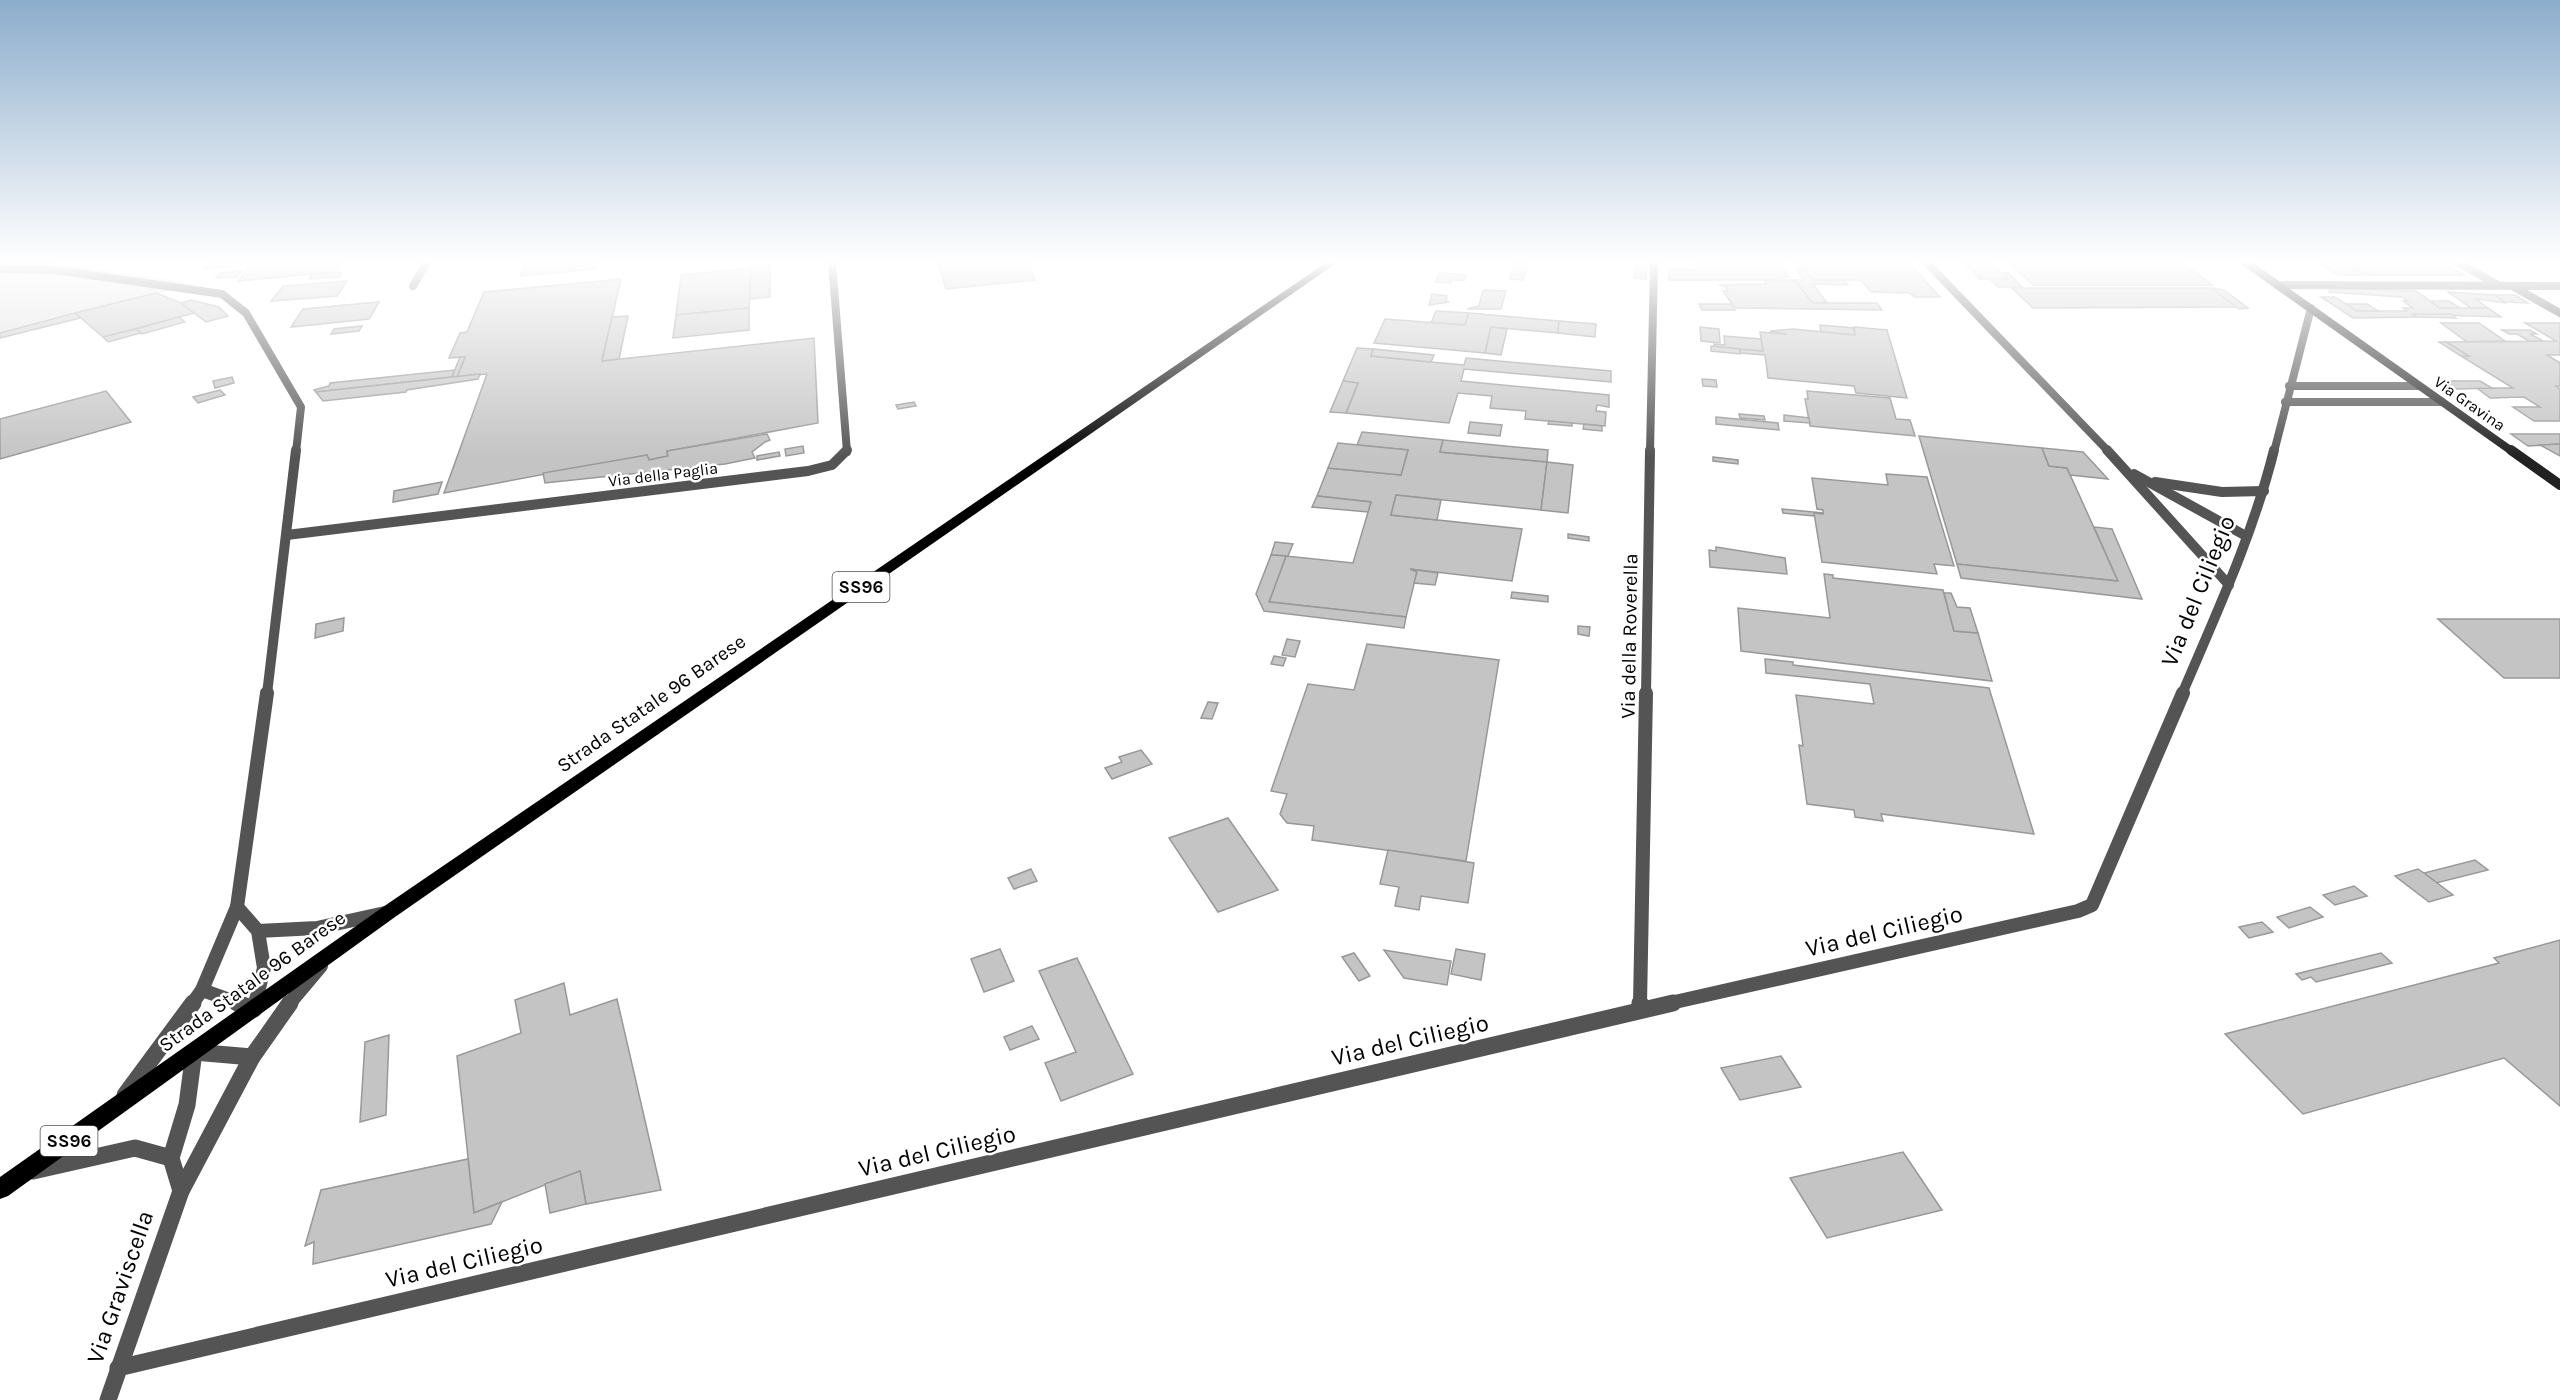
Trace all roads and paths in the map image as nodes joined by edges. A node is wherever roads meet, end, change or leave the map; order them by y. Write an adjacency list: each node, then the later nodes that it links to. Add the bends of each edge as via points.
1 (254, 327): 15 (street, via 301,407)
2 (837, 327): 15 (street, Via della Paglia, via 847,452 832,465)
3 (1238, 327): 19 (main road, Strada Statale 96 Barese / SS96)
4 (1653, 327): 24 (street, Via della Roverella)
5 (1989, 327): 11 (street)
6 (2306, 327): 9 (street, Via del Ciliegio)
7 (2338, 327): 8 (main road, Via Gravina)
8 (2419, 386): 9 (street); 10 (main road, Via Gravina)
9 (2287, 394): 10 (street); 14 (street, Via del Ciliegio)
10 (2442, 402): 13 (main road, Via Gravina)
11 (2125, 469): 12 (street); 17 (street)
12 (2145, 480): 14 (street, via 2222,492); 16 (street)
13 (2560, 485)
14 (2264, 491): 16 (street, Via del Ciliegio)
15 (287, 535): 18 (street)
16 (2246, 536): 17 (street, Via del Ciliegio)
17 (2229, 585): 24 (street, Via del Ciliegio, via 2092,905 2067,914)
18 (237, 907): 20 (street); 22 (street)
19 (389, 912): 20 (street, via 317,928); 21 (main road, Strada Statale 96 Barese / SS96)
20 (258, 931): 23 (street, via 264,968)
21 (333, 952): 23 (main road, Strada Statale 96 Barese / SS96); 26 (street, Via Graviscella)
22 (202, 990): 23 (street); 27 (street)
23 (254, 1009): 25 (main road, Strada Statale 96 Barese / SS96)
24 (1640, 1010): 32 (street, Via del Ciliegio)
25 (194, 1052): 26 (street); 27 (main road, Strada Statale 96 Barese / SS96); 28 (street, via 187,1106)
26 (252, 1057): 31 (street, Via Graviscella)
27 (115, 1109): 29 (main road, Strada Statale 96 Barese / SS96)
28 (171, 1158): 29 (street, via 135,1148); 31 (street)
29 (23, 1173): 30 (main road, Strada Statale 96 Barese / SS96)
30 (0, 1189)
31 (180, 1191): 32 (street, Via Graviscella)
32 (118, 1368): 33 (street, Via Graviscella)
33 (108, 1400)

